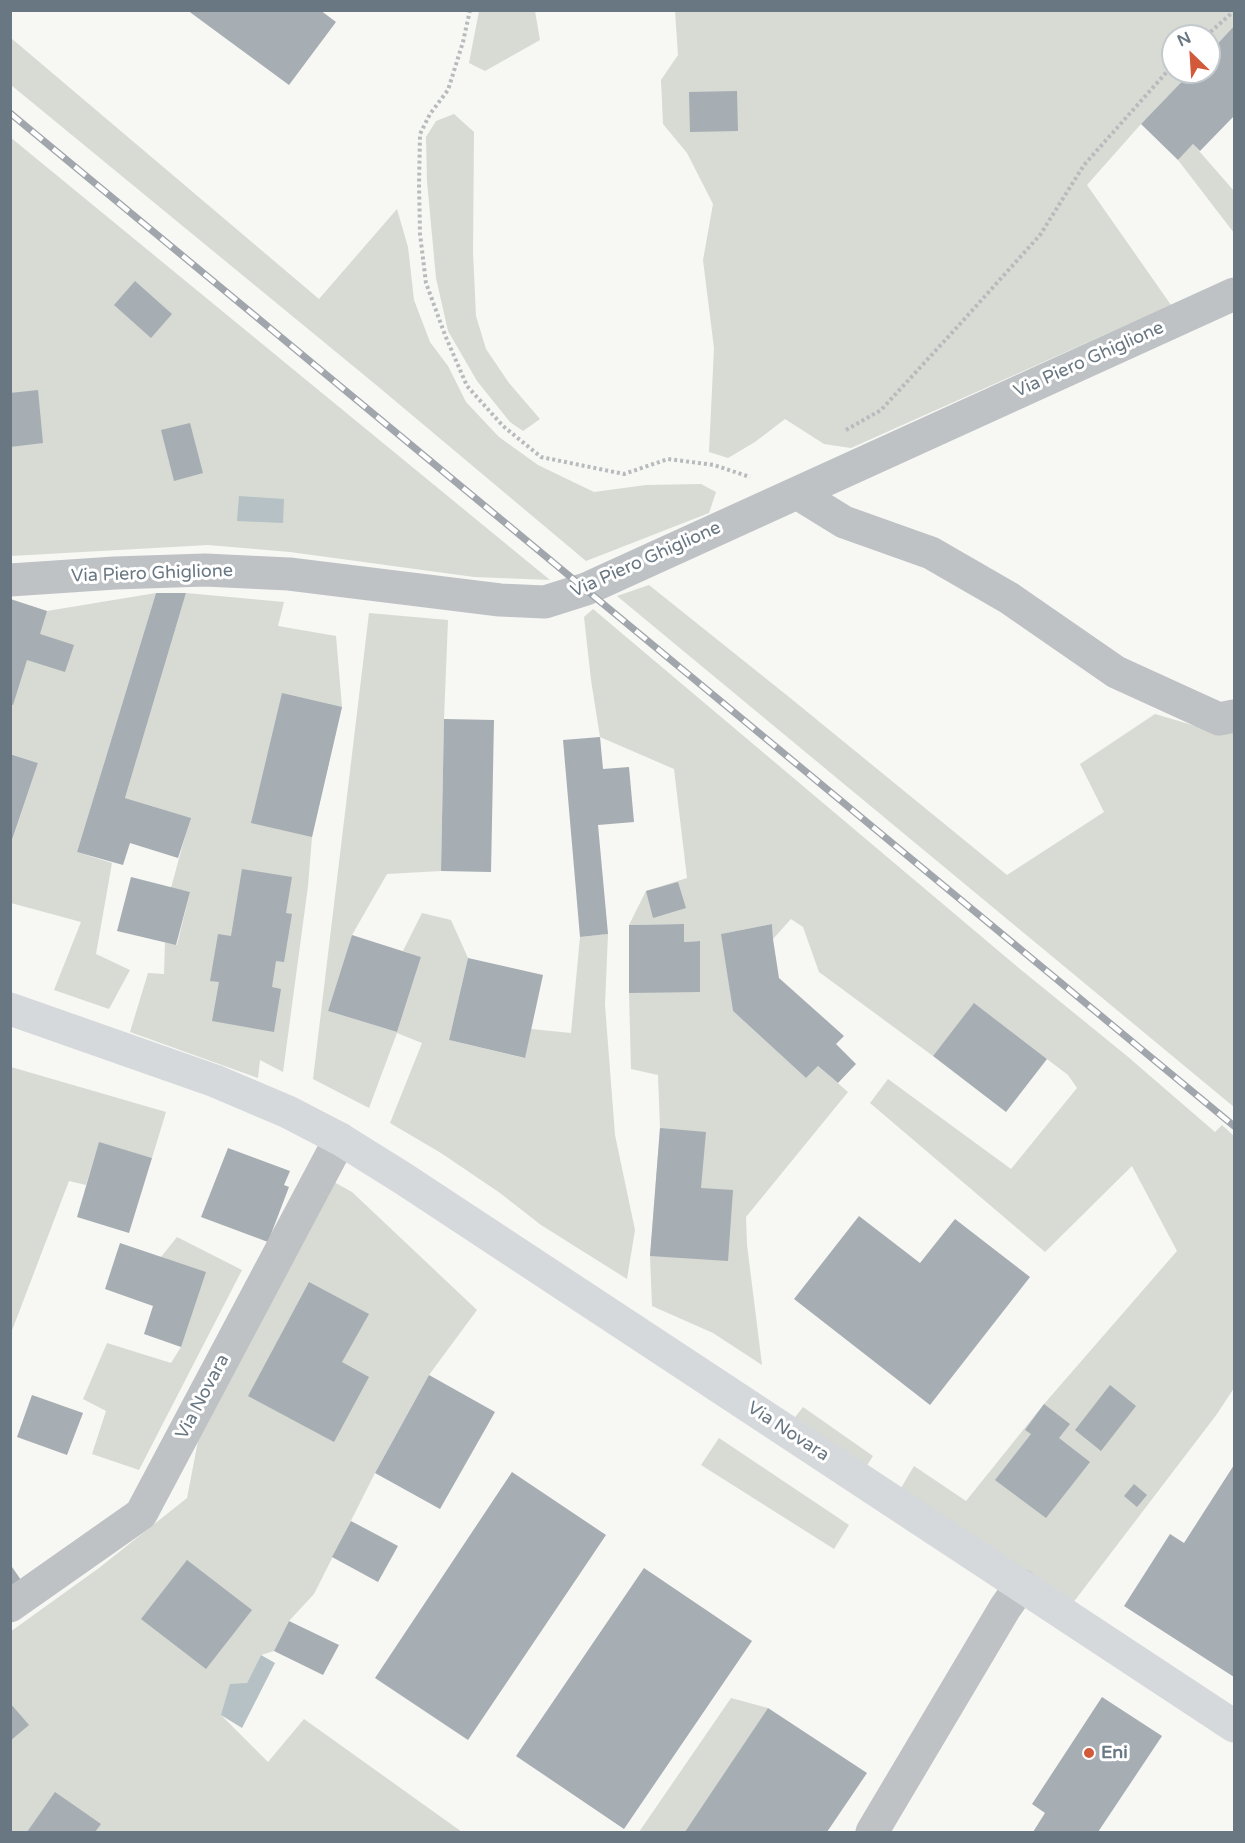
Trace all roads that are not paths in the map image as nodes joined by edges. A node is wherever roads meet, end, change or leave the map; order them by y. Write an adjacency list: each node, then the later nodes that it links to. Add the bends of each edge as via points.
1 (1234, 294): 2 (street, Via Piero Ghiglione)
2 (797, 493): 3 (street, Via Piero Ghiglione, via 585,589 545,602 289,574 205,570); 4 (street, via 844,522 931,554 960,570 1009,598 1116,672 1219,720)
3 (10, 580)
4 (1234, 716)
5 (10, 1009): 6 (main road, Via Novara, via 215,1081)
6 (340, 1139): 7 (main road, Via Novara); 8 (street, Via Novara, via 141,1514)
7 (1021, 1585): 9 (main road, Via Novara); 10 (street)
8 (10, 1606)
9 (1234, 1726)
10 (872, 1833)

